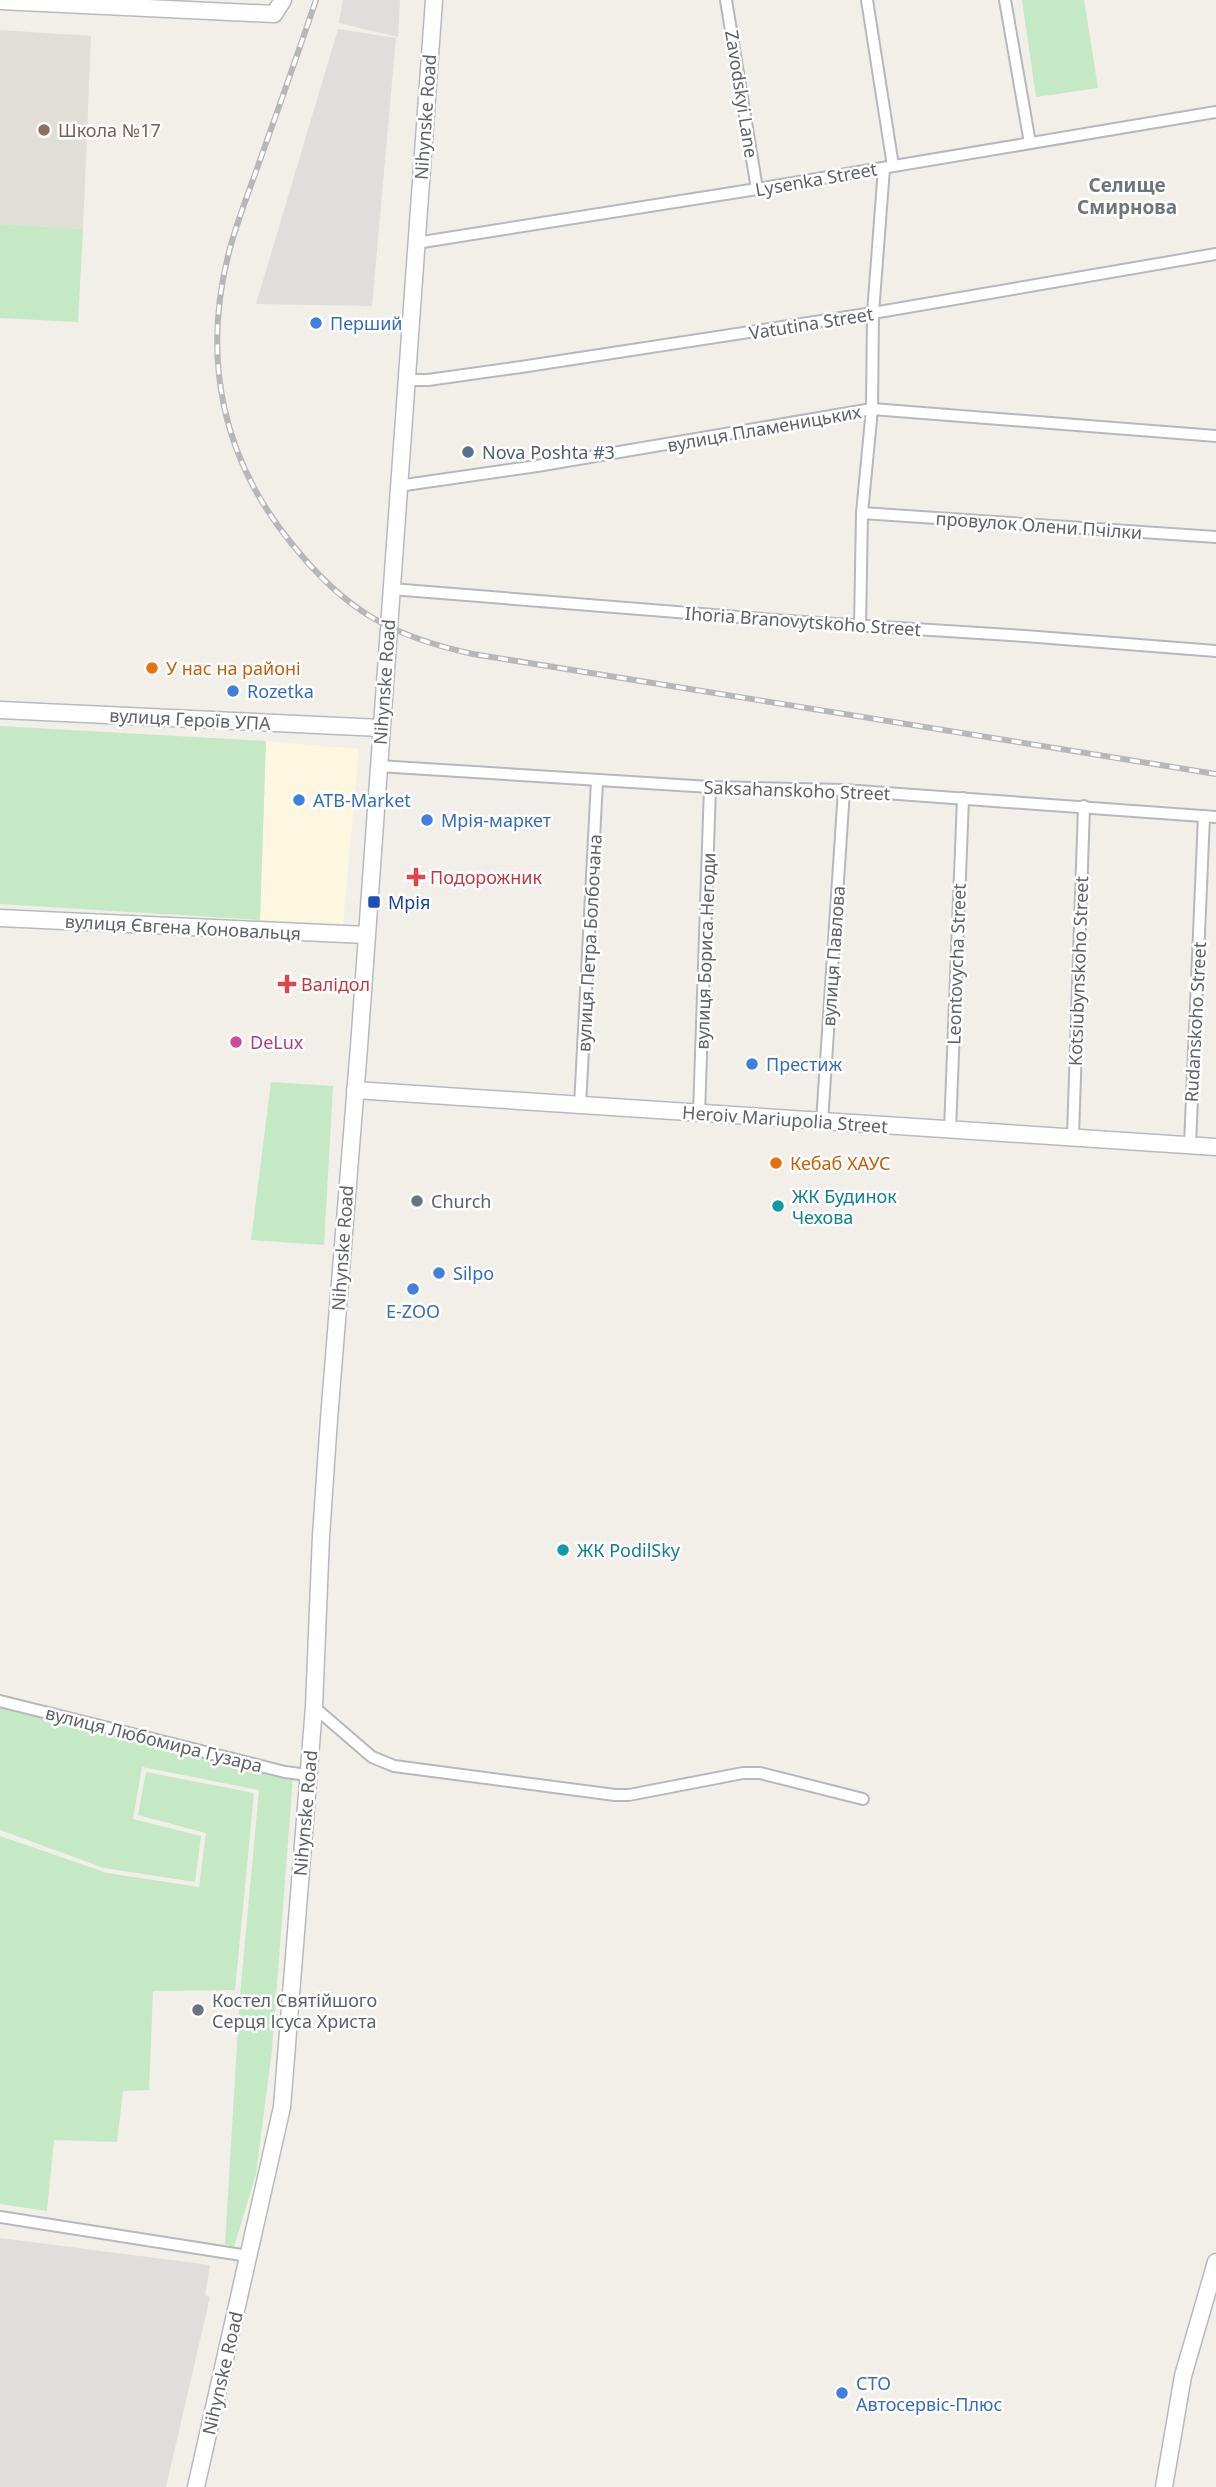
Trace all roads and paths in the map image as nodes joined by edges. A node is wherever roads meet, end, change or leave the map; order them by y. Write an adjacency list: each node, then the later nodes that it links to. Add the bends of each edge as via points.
1 (283, 0): 6 (main road, via 274,14)
2 (434, 0): 11 (main road, Nihynske Road)
3 (726, 0): 10 (street, Zavodskyi Lane)
4 (867, 0): 9 (street)
5 (1005, 0): 8 (street)
6 (0, 1)
7 (1216, 112): 8 (street, Lysenka Street)
8 (1030, 144): 9 (street, Lysenka Street)
9 (888, 167): 10 (street, Lysenka Street); 13 (street)
10 (757, 189): 11 (street, Lysenka Street)
11 (416, 243): 14 (main road, Nihynske Road)
12 (1216, 254): 13 (street, Vatutina Street)
13 (873, 313): 14 (street, Vatutina Street, via 521,368); 15 (street)
14 (405, 380): 17 (main road, Nihynske Road)
15 (872, 410): 16 (street, вулиця Пламеницьких); 17 (street, вулиця Пламеницьких); 18 (street)
16 (1216, 436)
17 (398, 486): 20 (main road, Nihynske Road)
18 (862, 513): 19 (street, провулок Олени Пчілки); 21 (street)
19 (1216, 537)
20 (391, 589): 21 (street, Ihoria Branovytskoho Street); 24 (main road, Nihynske Road)
21 (860, 626): 22 (street, Ihoria Branovytskoho Street)
22 (1216, 651)
23 (0, 710): 24 (main road, вулиця Героїв УПА)
24 (381, 728): 25 (main road, Nihynske Road)
25 (378, 766): 26 (street, Saksahanskoho Street); 33 (main road, Nihynske Road)
26 (597, 781): 27 (street, Saksahanskoho Street); 35 (street, вулиця Петра Болбочана)
27 (710, 788): 28 (street, Saksahanskoho Street); 36 (street, вулиця Бориса Негоди)
28 (844, 790): 29 (street, Saksahanskoho Street); 37 (street, вулиця Павлова)
29 (963, 798): 30 (street, Saksahanskoho Street); 38 (street, Leontovycha Street)
30 (1084, 806): 31 (street, Saksahanskoho Street); 39 (street, Kotsiubynskoho Street)
31 (1210, 817): 40 (street, Rudanskoho Street)
32 (0, 918): 33 (main road, вулиця Євгена Коновальця)
33 (366, 935): 34 (main road, Nihynske Road)
34 (355, 1090): 35 (main road, Heroiv Mariupolia Street); 43 (main road, Nihynske Road, via 322,1524)
35 (580, 1106): 36 (main road, Heroiv Mariupolia Street)
36 (699, 1114): 37 (main road, Heroiv Mariupolia Street)
37 (822, 1122): 38 (main road, Heroiv Mariupolia Street)
38 (950, 1130): 39 (main road, Heroiv Mariupolia Street)
39 (1073, 1136): 40 (main road, Heroiv Mariupolia Street)
40 (1190, 1145): 41 (main road, Heroiv Mariupolia Street)
41 (1216, 1147)
42 (0, 1700): 44 (street, вулиця Любомира Гузара)
43 (314, 1707): 44 (main road, Nihynske Road); 45 (street, via 372,1757 394,1766 615,1795 760,1773)
44 (308, 1775): 47 (main road, Nihynske Road, via 282,2107)
45 (863, 1799)
46 (0, 2217): 47 (street)
47 (248, 2256): 49 (main road, Nihynske Road)
48 (1216, 2262): 50 (main road, via 1183,2376)
49 (196, 2487)
50 (1164, 2487)

